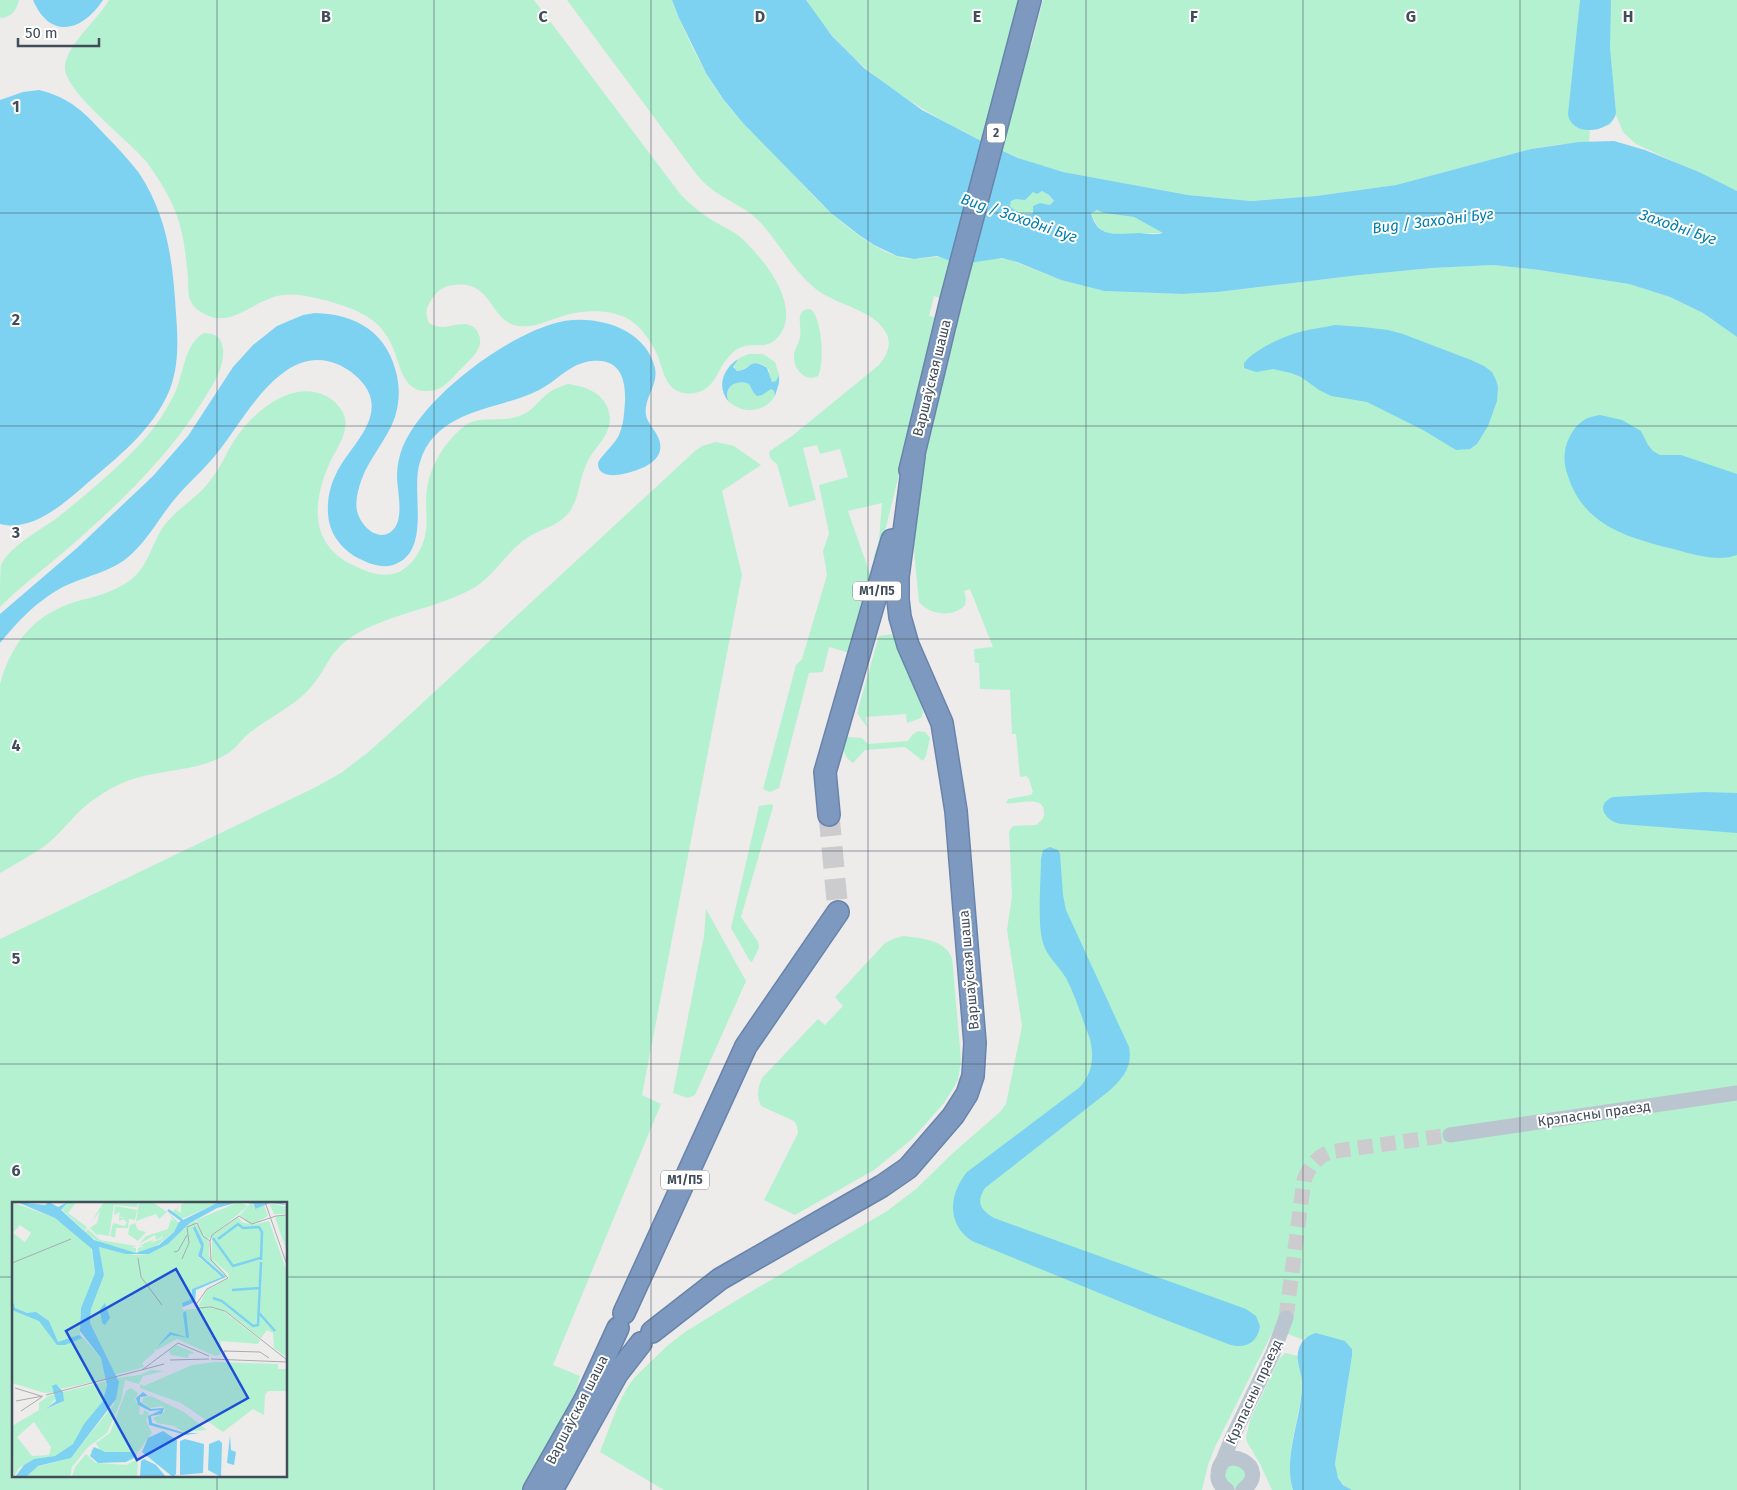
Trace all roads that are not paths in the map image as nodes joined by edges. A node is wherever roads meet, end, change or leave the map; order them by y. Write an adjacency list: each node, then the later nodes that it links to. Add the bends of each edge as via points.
1 (1030, 0): 2 (highway, 2)
2 (976, 205): 3 (highway, Варшаўская шаша / М1/П5)
3 (914, 456): 4 (highway, Варшаўская шаша / М1/П5, via 825,772); 13 (highway, Варшаўская шаша / М1/П5, via 898,576 898,600 908,646 942,723 956,807 975,1043 970,1086 953,1116 908,1168 720,1279 647,1337 617,1374)
4 (829, 816)
5 (838, 912): 12 (highway, Варшаўская шаша / М1/П5, via 746,1046 585,1400)
6 (1737, 1093): 7 (street, Крэпасны праезд)
7 (1450, 1135)
8 (1286, 1318): 9 (street, Крэпасны праезд, via 1273,1353)
9 (1232, 1438): 10 (street); 11 (street, Крэпасны праезд)
10 (1249, 1467): 11 (street, via 1244,1461 1229,1459); 15 (street, via 1250,1482); 16 (street)
11 (1217, 1477): 14 (street)
12 (534, 1490)
13 (552, 1490)
14 (1227, 1490)
15 (1243, 1490)
16 (1260, 1490)

